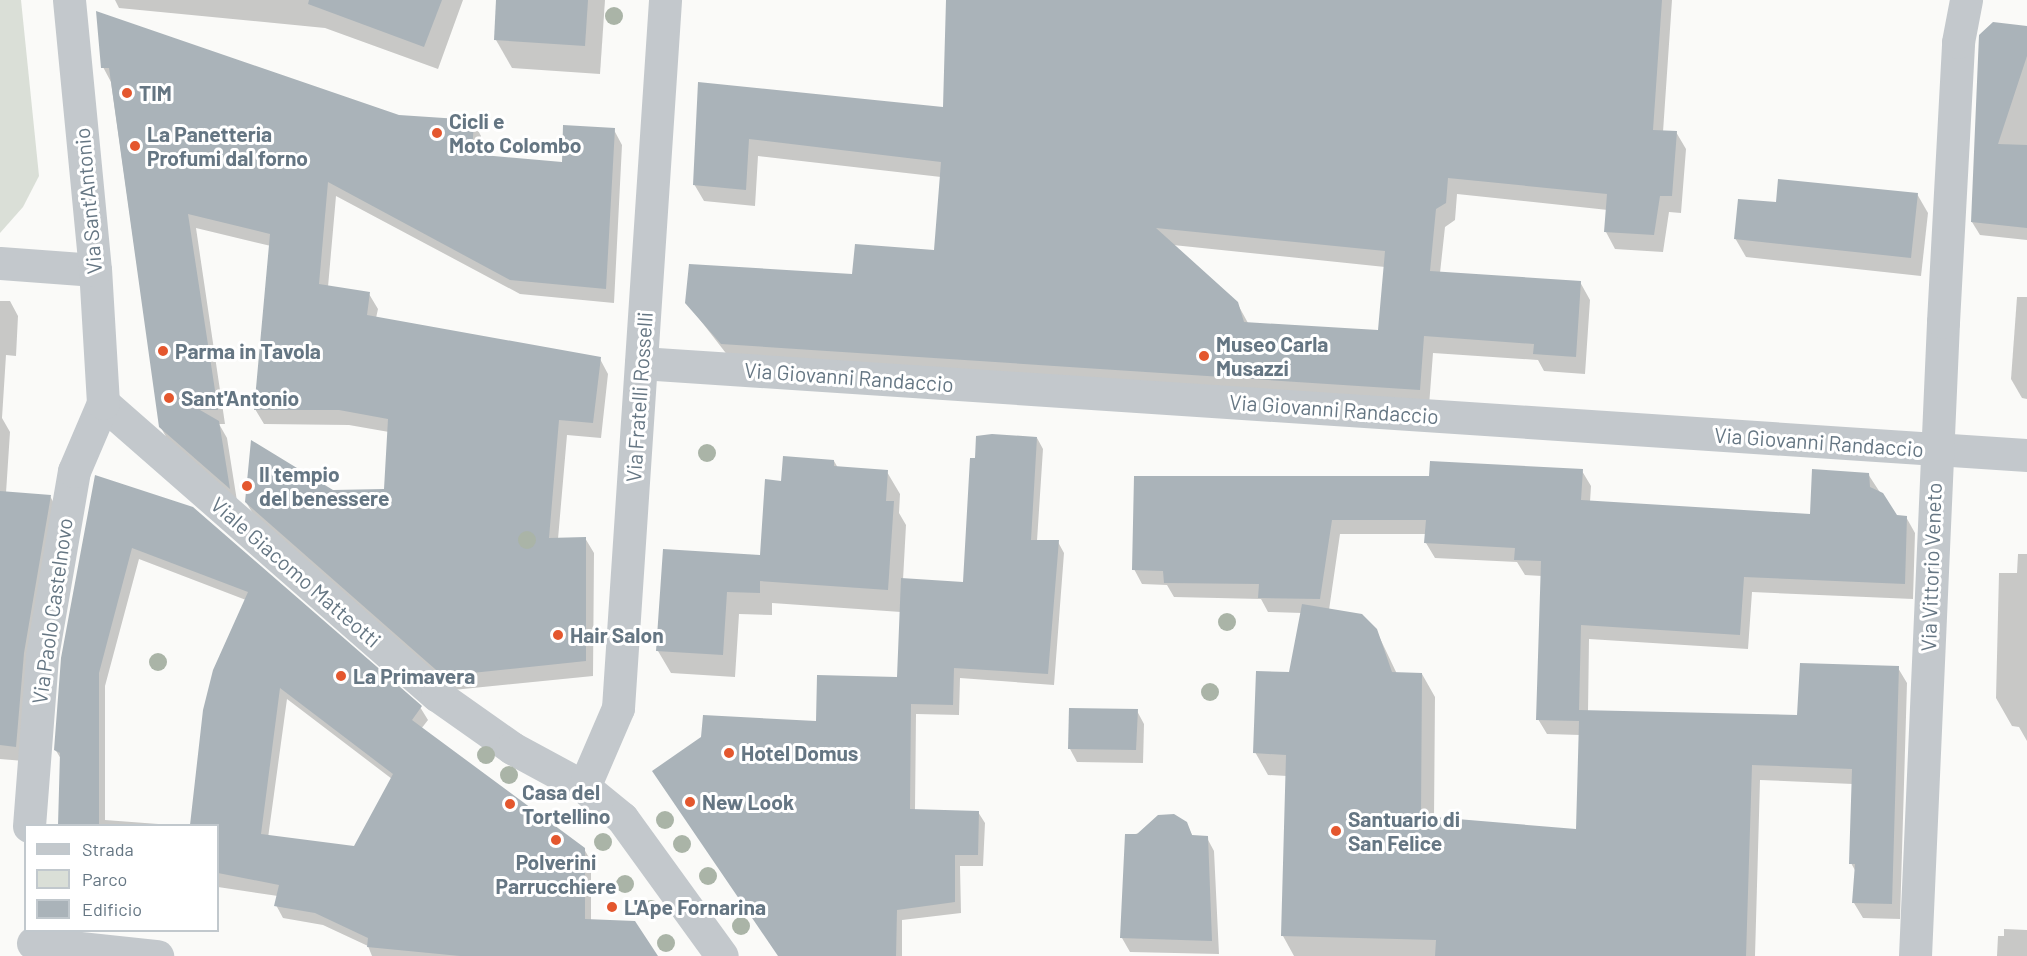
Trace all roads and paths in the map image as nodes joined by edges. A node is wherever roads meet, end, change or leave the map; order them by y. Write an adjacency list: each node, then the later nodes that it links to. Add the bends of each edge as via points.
1 (69, 0): 5 (street, Via Sant'Antonio)
2 (665, 0): 6 (street, Via Fratelli Rosselli)
3 (1966, 0): 8 (street, Via Vittorio Veneto, via 1958,42)
4 (0, 263): 5 (street)
5 (95, 270): 7 (street, Via Sant'Antonio)
6 (641, 363): 8 (street, Via Giovanni Randaccio); 10 (street, Via Fratelli Rosselli, via 618,708)
7 (103, 403): 10 (street, Viale Giacomo Matteotti, via 437,695 513,748); 11 (street, Via Paolo Castelnovo, via 74,471 42,656)
8 (1936, 450): 9 (street, Via Giovanni Randaccio); 15 (street, Via Vittorio Veneto)
9 (2027, 455)
10 (584, 787): 14 (street, Viale Giacomo Matteotti, via 622,818)
11 (29, 824)
12 (33, 943): 13 (street)
13 (157, 956)
14 (722, 956)
15 (1915, 956)

